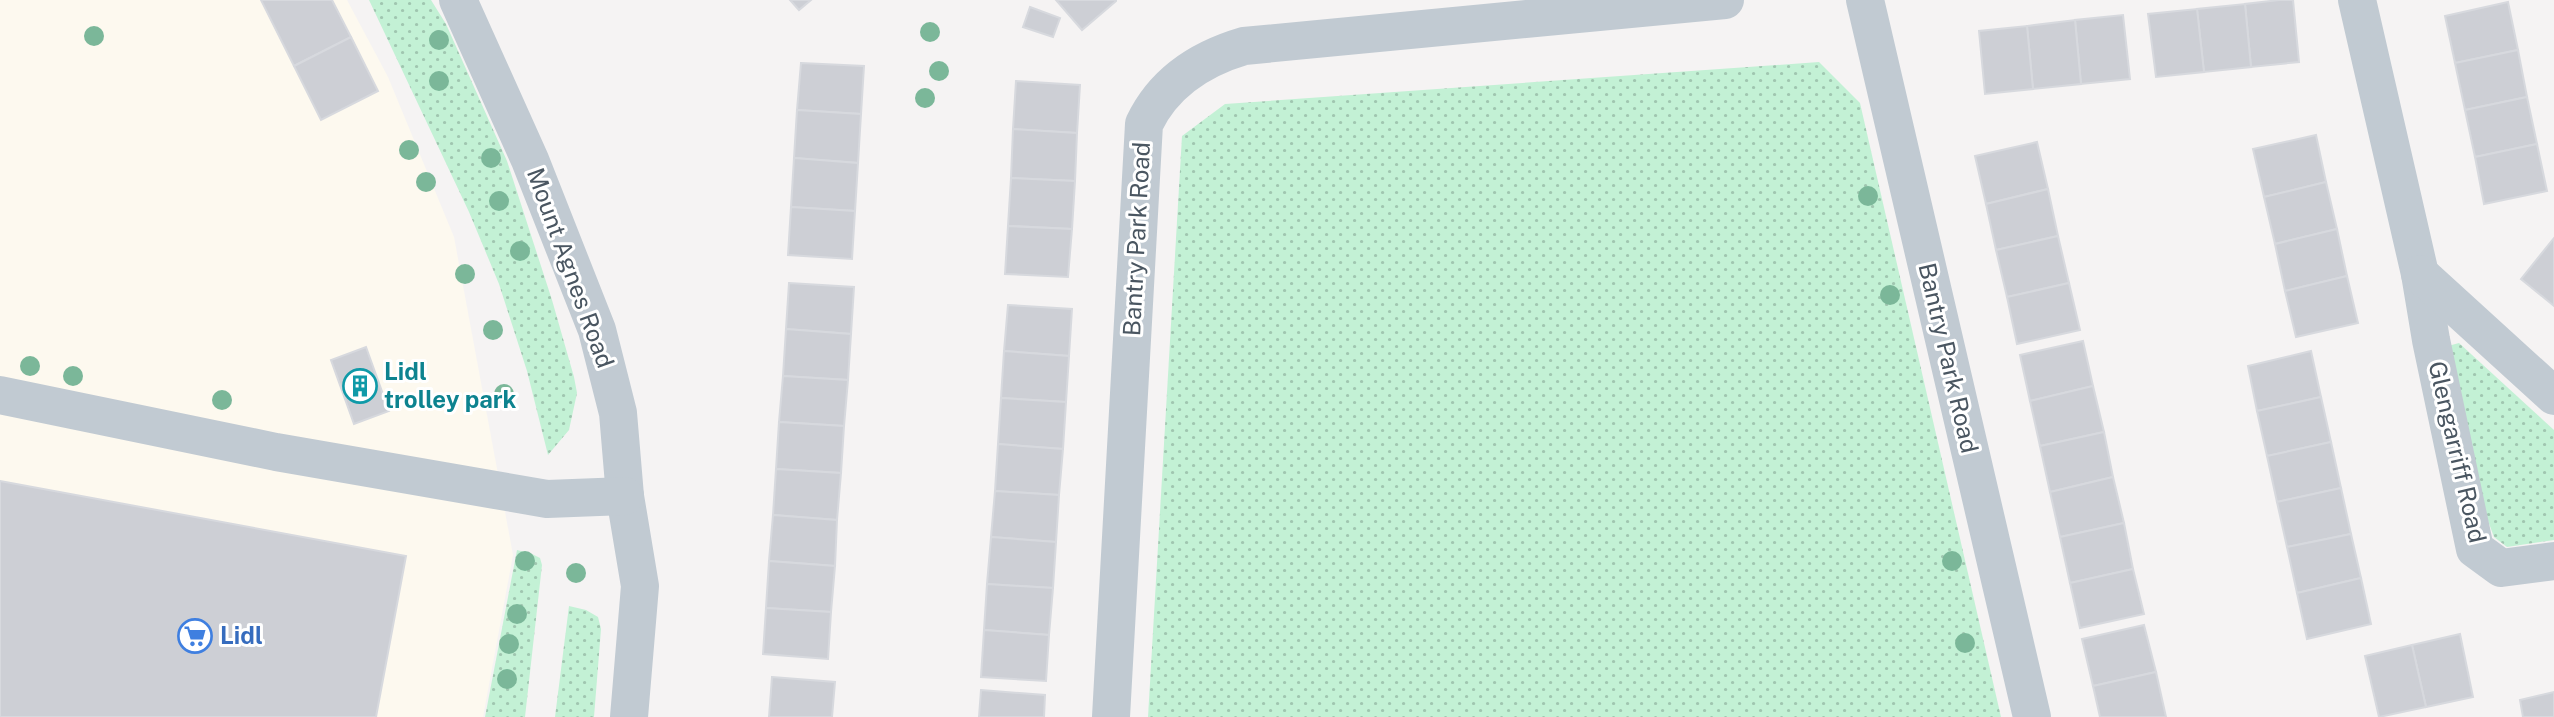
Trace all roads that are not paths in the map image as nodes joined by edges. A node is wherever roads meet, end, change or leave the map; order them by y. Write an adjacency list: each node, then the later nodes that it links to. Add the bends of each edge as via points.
1 (458, 0): 8 (street, Mount Agnes Road, via 530,160 597,330 618,413)
2 (1725, 0): 11 (street, Bantry Park Road, via 1244,46 1219,53 1167,88 1144,124)
3 (1865, 0): 12 (street, Bantry Park Road)
4 (2357, 0): 5 (street, Glengarriff Road)
5 (2420, 274): 7 (street); 9 (street, Glengarriff Road, via 2475,549 2501,568)
6 (0, 395): 8 (street, via 276,452 547,499)
7 (2554, 396)
8 (625, 496): 10 (street, Mount Agnes Road, via 640,586)
9 (2554, 561)
10 (629, 717)
11 (1111, 717)
12 (2032, 717)

